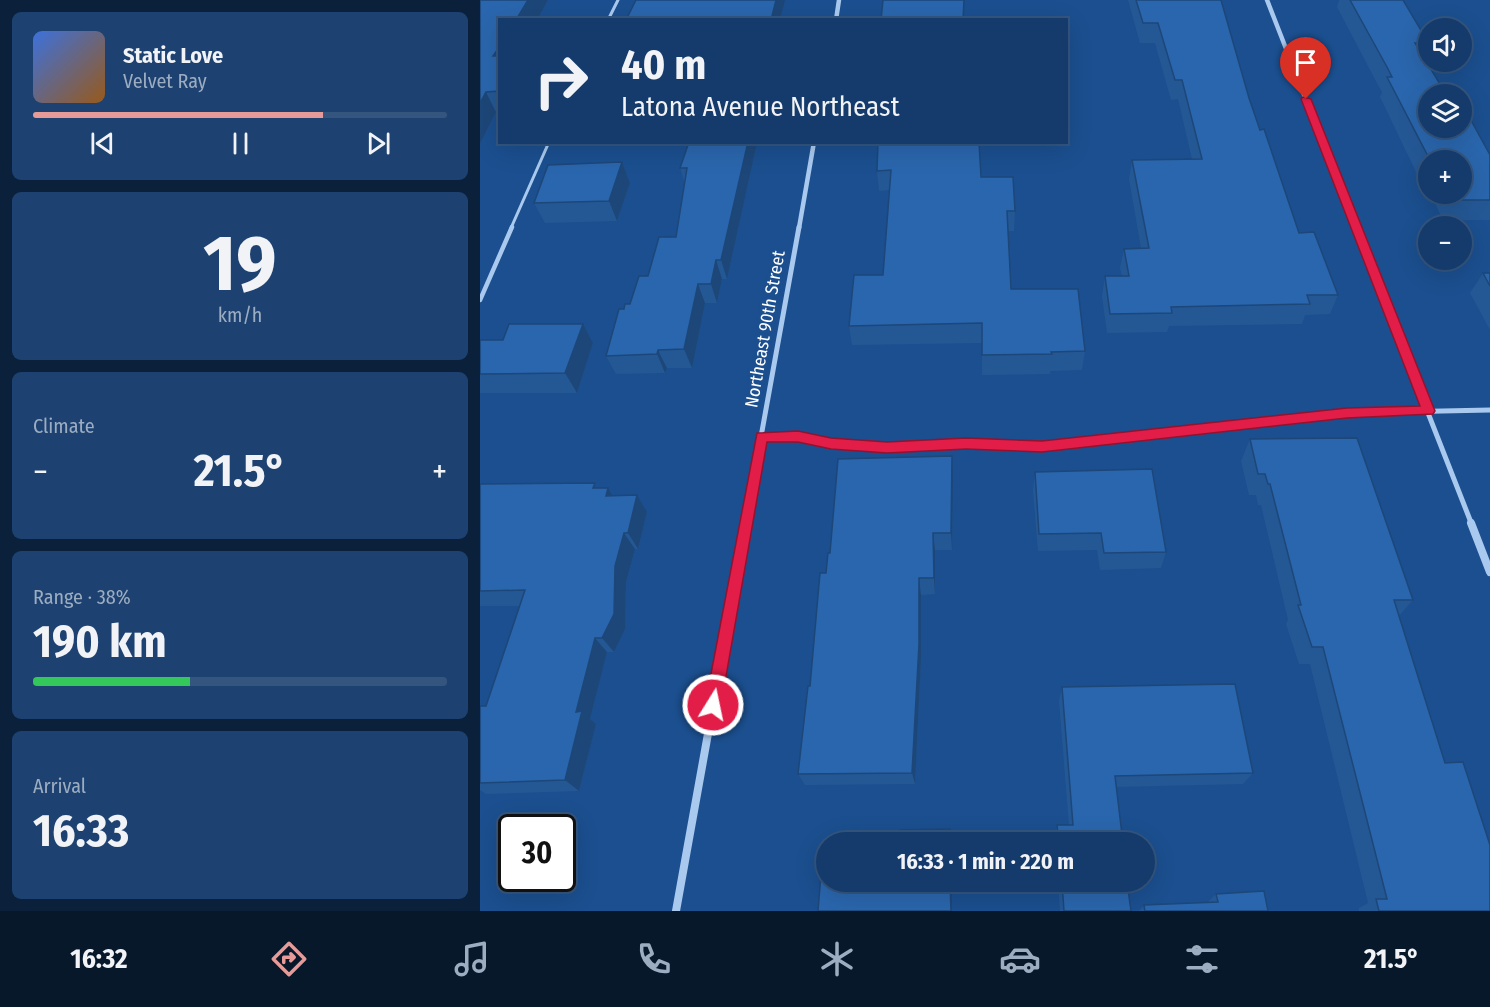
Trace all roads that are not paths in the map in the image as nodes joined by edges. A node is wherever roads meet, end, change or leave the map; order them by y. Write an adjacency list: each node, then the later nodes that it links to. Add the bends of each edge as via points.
1 (618, 0): 4 (lane)
2 (839, 0): 5 (street)
3 (1267, 0): 10 (street)
4 (609, 18)
5 (836, 18)
6 (548, 144): 8 (lane)
7 (814, 144): 11 (street, Northeast 90th Street)
8 (480, 300)
9 (1490, 410): 10 (street)
10 (1429, 411): 11 (street, via 1347,413 1042,446 887,448 798,436); 12 (street)
11 (761, 436): 13 (street, Northeast 90th Street)
12 (1490, 572)
13 (676, 911)

